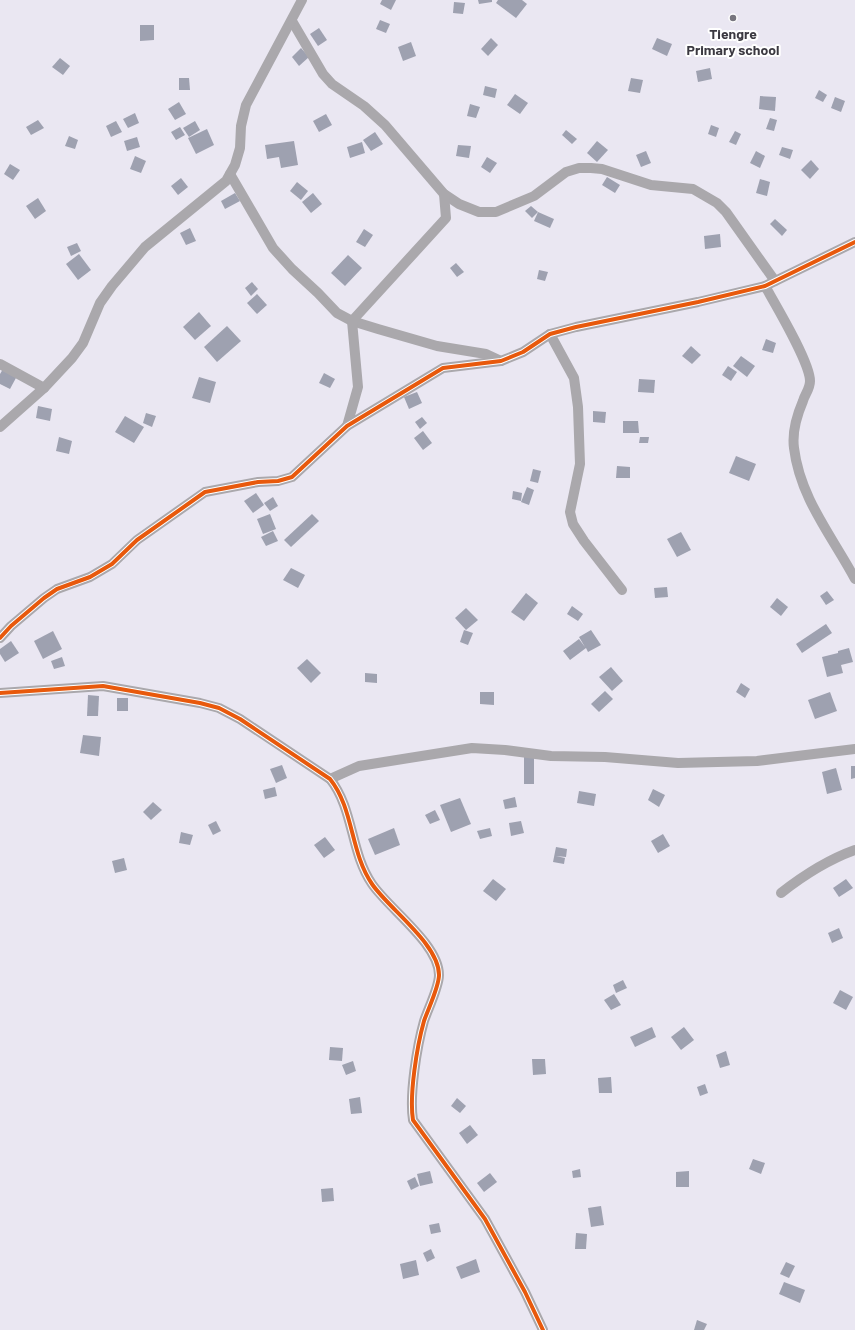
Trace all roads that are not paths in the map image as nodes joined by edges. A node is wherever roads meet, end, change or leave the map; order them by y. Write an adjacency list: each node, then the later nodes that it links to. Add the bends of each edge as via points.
1 (302, 0): 2 (street)
2 (292, 22): 3 (street, via 246,105 241,126 240,148); 4 (street, via 323,74 332,84 364,106 385,125)
3 (230, 174): 8 (street, via 273,248 337,313); 12 (street, via 207,198 145,247 100,303 83,343)
4 (444, 194): 6 (street, via 459,204 479,212 496,212 534,196 566,172 579,168 602,169 651,185 694,189 717,203 726,212); 8 (street, via 446,218)
5 (855, 242): 6 (street)
6 (775, 281): 7 (street)
7 (765, 286): 9 (street); 15 (street, via 784,318 810,381 795,430 794,447 800,474 813,509)
8 (352, 321): 10 (street, via 437,346 486,354); 13 (street, via 358,387)
9 (550, 334): 10 (street, via 523,352); 16 (street, via 574,378 578,407 580,464 570,512 573,524)
10 (501, 361): 13 (street, via 443,368)
11 (0, 364): 12 (street)
12 (44, 388): 14 (street)
13 (347, 426): 17 (street, via 292,477 213,489 201,494 137,540 112,564 90,577 57,589 44,598)
14 (0, 427)
15 (855, 579)
16 (622, 590)
17 (0, 638)
18 (0, 693): 20 (street, via 103,686 200,703 219,708 240,719)
19 (855, 749): 20 (street, via 757,761 678,763 551,756 472,748 359,766)
20 (330, 779): 23 (street, via 339,790 361,866 373,885 431,952 437,964 438,985 423,1026 412,1092 413,1120 485,1219)
21 (855, 850): 22 (street, via 834,857)
22 (781, 893)
23 (543, 1330)

